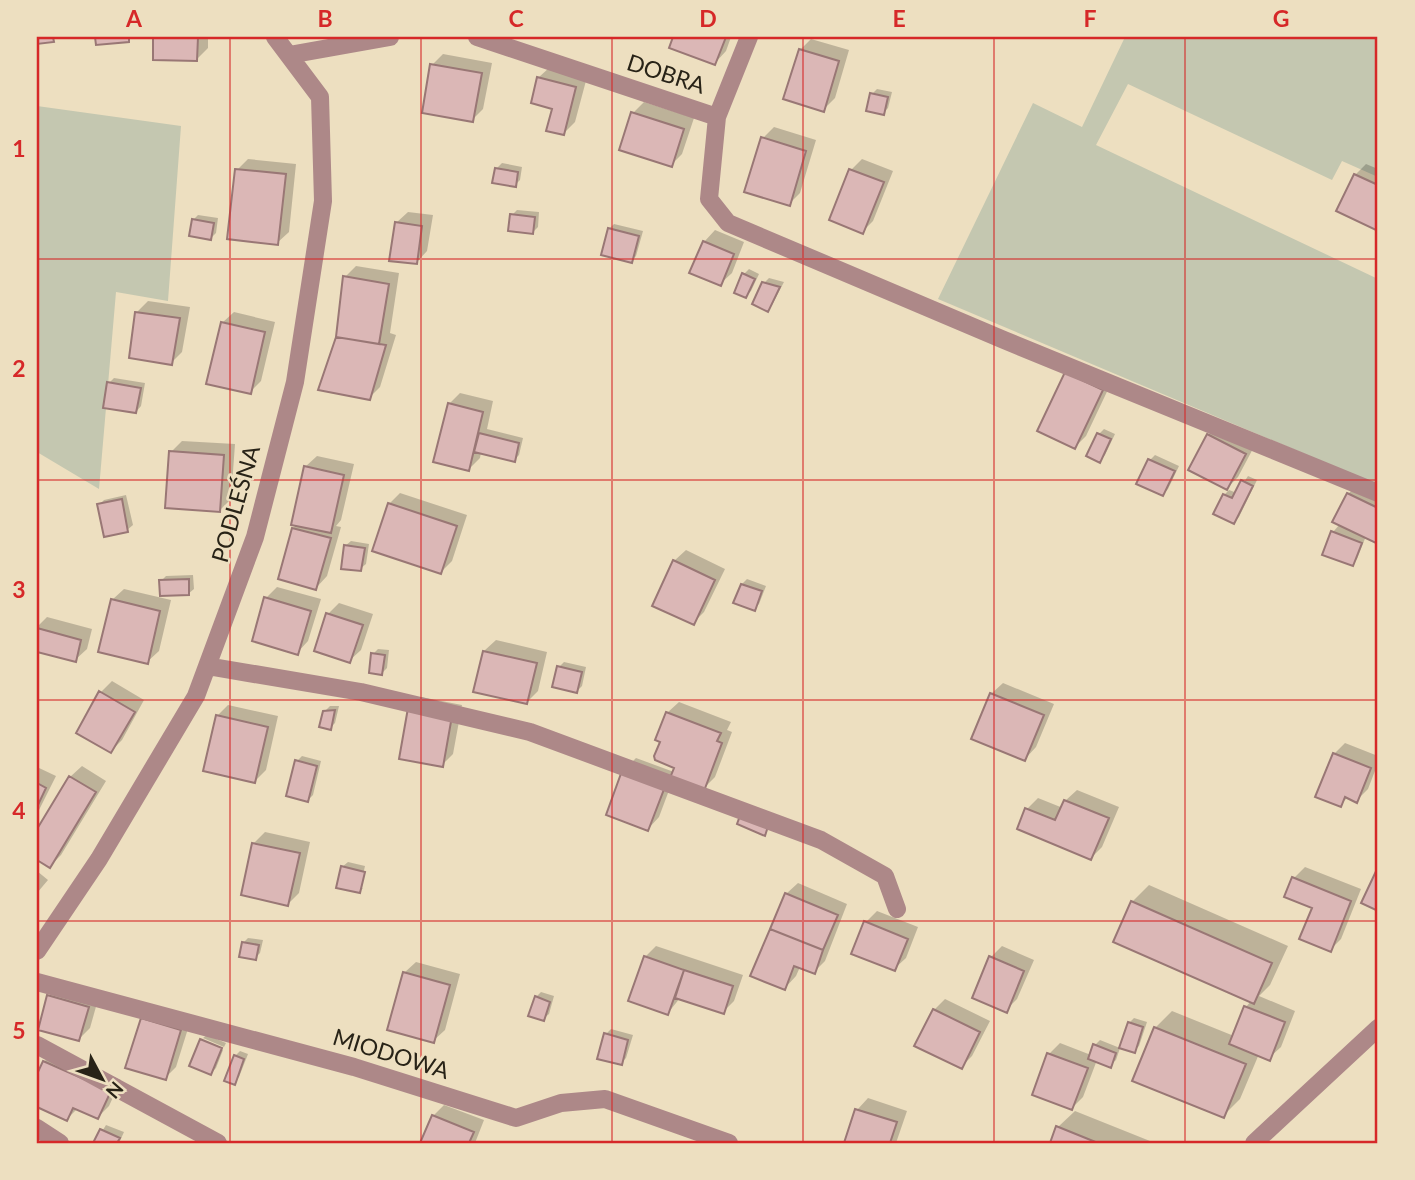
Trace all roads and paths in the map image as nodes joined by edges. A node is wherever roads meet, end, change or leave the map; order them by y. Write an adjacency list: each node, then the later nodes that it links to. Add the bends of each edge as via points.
1 (275, 37): 5 (street, PODLEŚNA)
2 (390, 37): 5 (street)
3 (477, 37): 6 (street, DOBRA)
4 (749, 37): 6 (street, DOBRA)
5 (289, 55): 8 (street, PODLEŚNA, via 320,97 323,201 295,382 255,537)
6 (717, 117): 7 (street, via 709,199 728,223)
7 (1378, 493)
8 (207, 666): 9 (street, via 361,692 530,732 821,840 886,876); 10 (street, PODLEŚNA, via 196,696 113,836)
9 (897, 909)
10 (37, 951)
11 (37, 982): 17 (street, MIODOWA, via 354,1067 516,1118 561,1102 605,1099)
12 (1378, 1027): 18 (street)
13 (37, 1045): 16 (street)
14 (37, 1128): 15 (street)
15 (60, 1143)
16 (218, 1143)
17 (729, 1143)
18 (1254, 1143)

